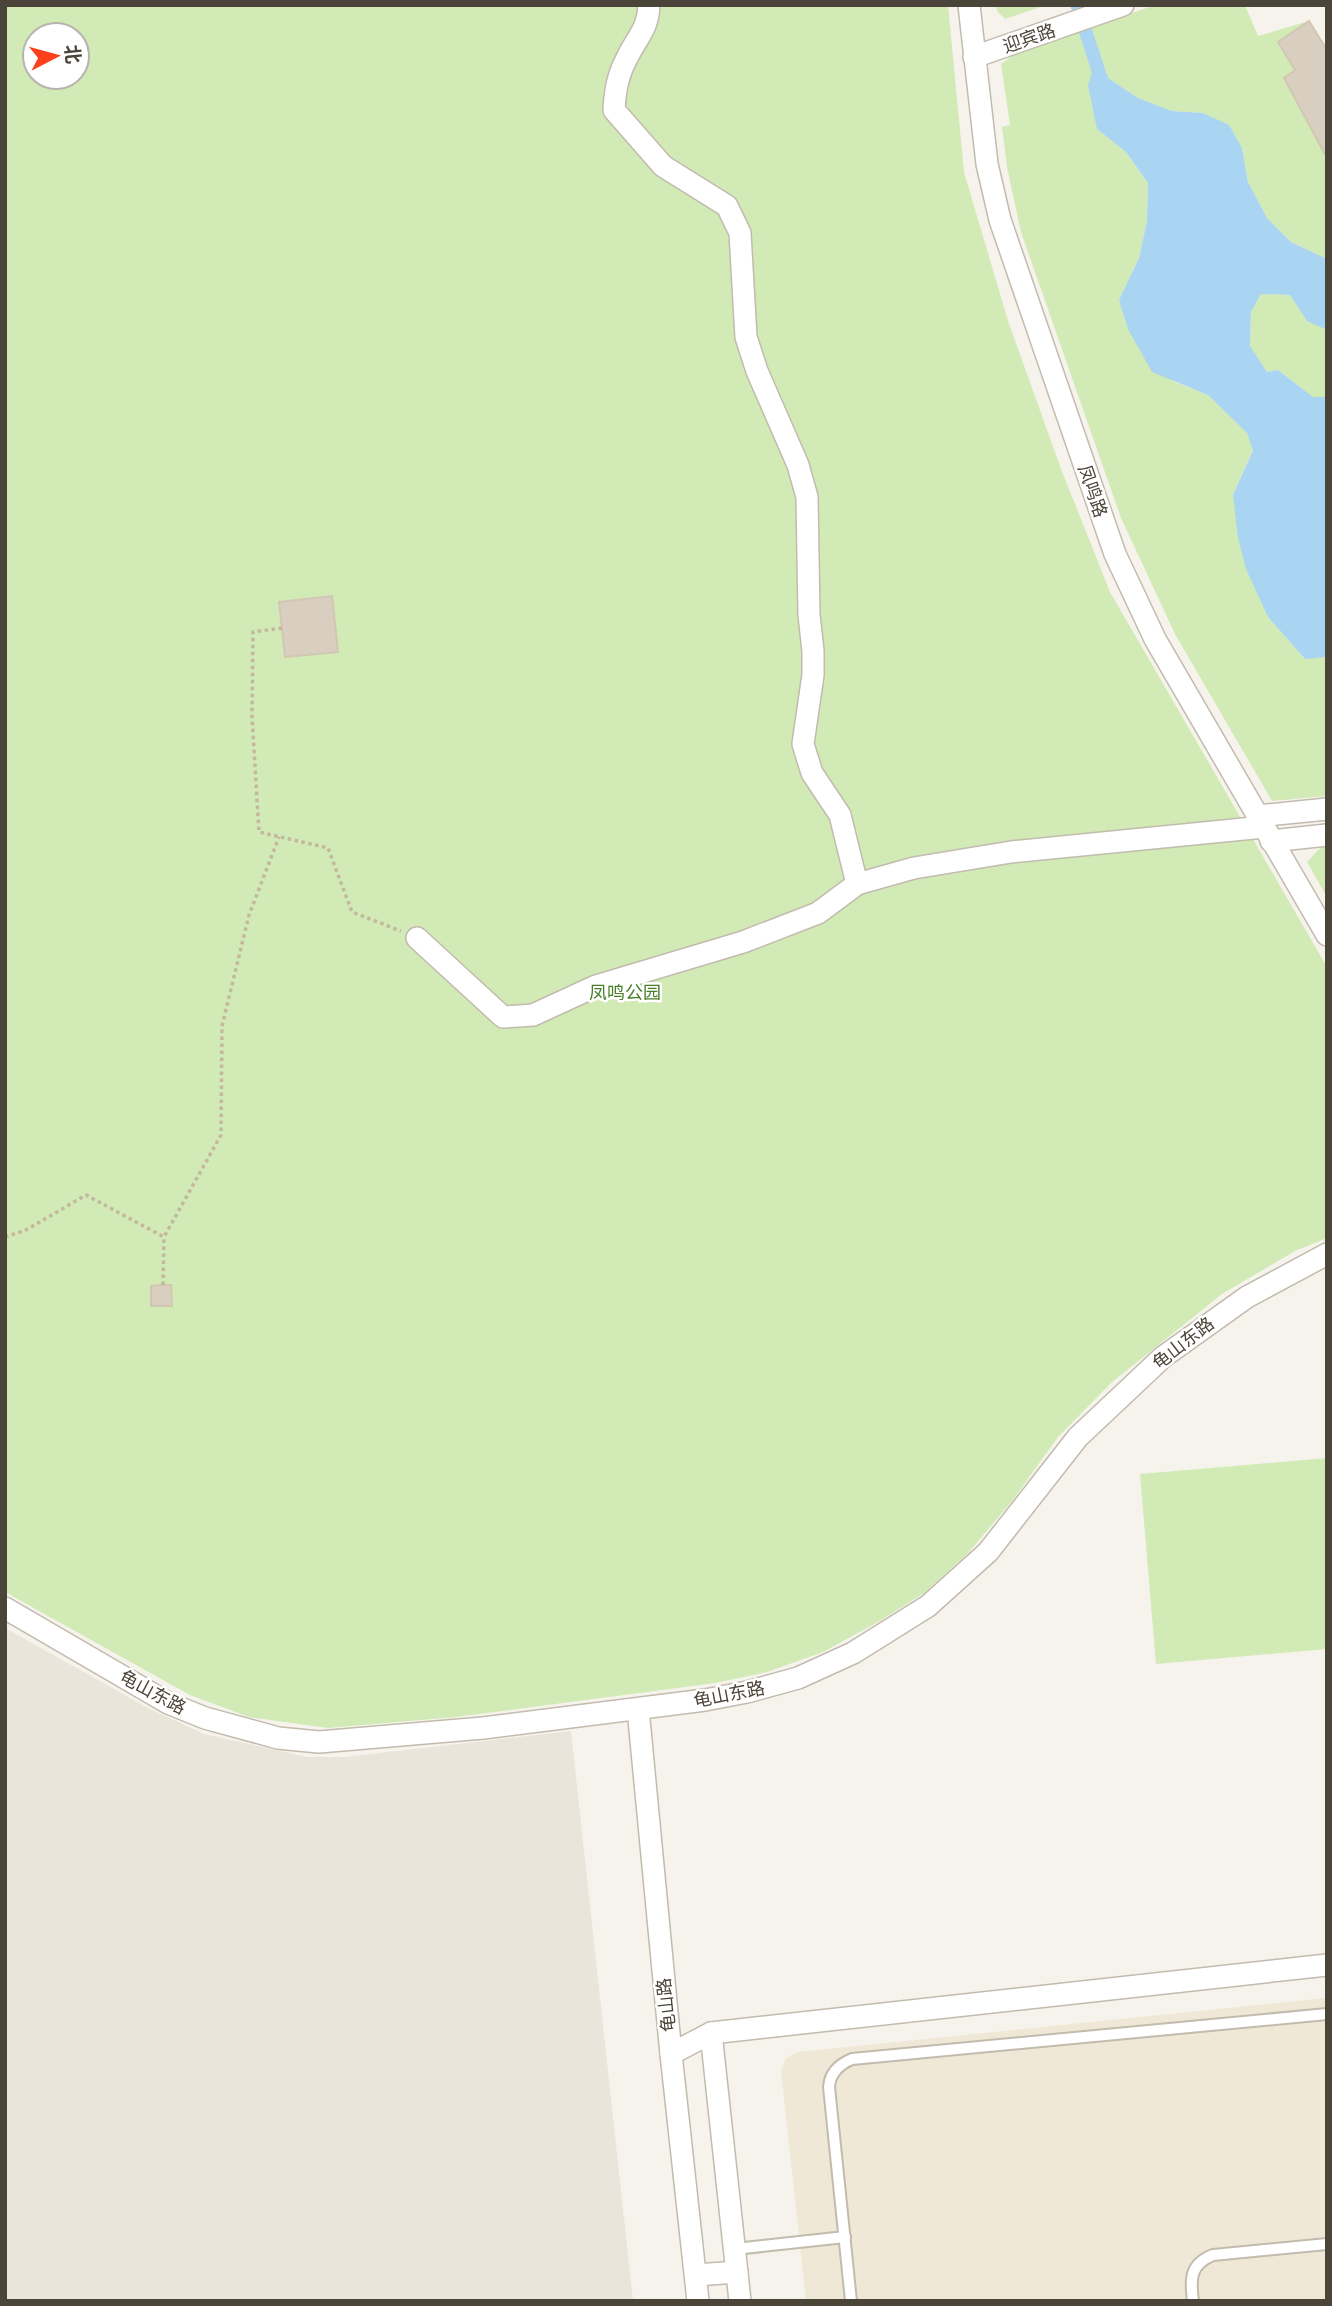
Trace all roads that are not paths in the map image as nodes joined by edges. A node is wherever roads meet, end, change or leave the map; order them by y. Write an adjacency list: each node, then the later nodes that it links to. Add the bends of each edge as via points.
1 (649, 5): 9 (street, via 648,22 615,86 614,110 663,166 727,206 740,233 746,337 807,497 813,675 803,744 812,773 840,815)
2 (969, 5): 5 (street, 凤鸣路)
3 (1083, 5): 5 (street, 迎宾路)
4 (1123, 5): 5 (street, 迎宾路)
5 (974, 50): 7 (street, 凤鸣路, via 987,164 1000,220 1115,554 1155,639)
6 (1327, 809): 7 (street)
7 (1264, 828): 8 (street); 9 (street, via 1011,852 914,867); 10 (street, 凤鸣路)
8 (1327, 835)
9 (857, 884): 11 (street, via 818,913 743,942 596,986 533,1015 503,1017)
10 (1327, 935)
11 (417, 937)
12 (1327, 1254): 14 (street, 龟山东路, via 1247,1297 1163,1357 1078,1437 988,1552 928,1606 853,1653 798,1678 747,1692)
13 (5, 1608): 14 (street, 龟山东路, via 168,1703 278,1738 319,1742)
14 (638, 1709): 18 (street, 龟山路)
15 (1327, 1965): 17 (street)
16 (1327, 2014): 19 (lane, via 846,2061 832,2075 829,2087)
17 (711, 2033): 18 (street); 21 (street)
18 (671, 2054): 23 (street, 龟山路)
19 (845, 2237): 21 (lane); 26 (lane)
20 (1327, 2244): 27 (lane, via 1213,2255 1191,2275)
21 (735, 2249): 22 (street)
22 (737, 2272): 23 (street); 25 (street)
23 (696, 2275): 24 (street, 龟山路)
24 (698, 2301)
25 (740, 2301)
26 (851, 2301)
27 (1193, 2301)

